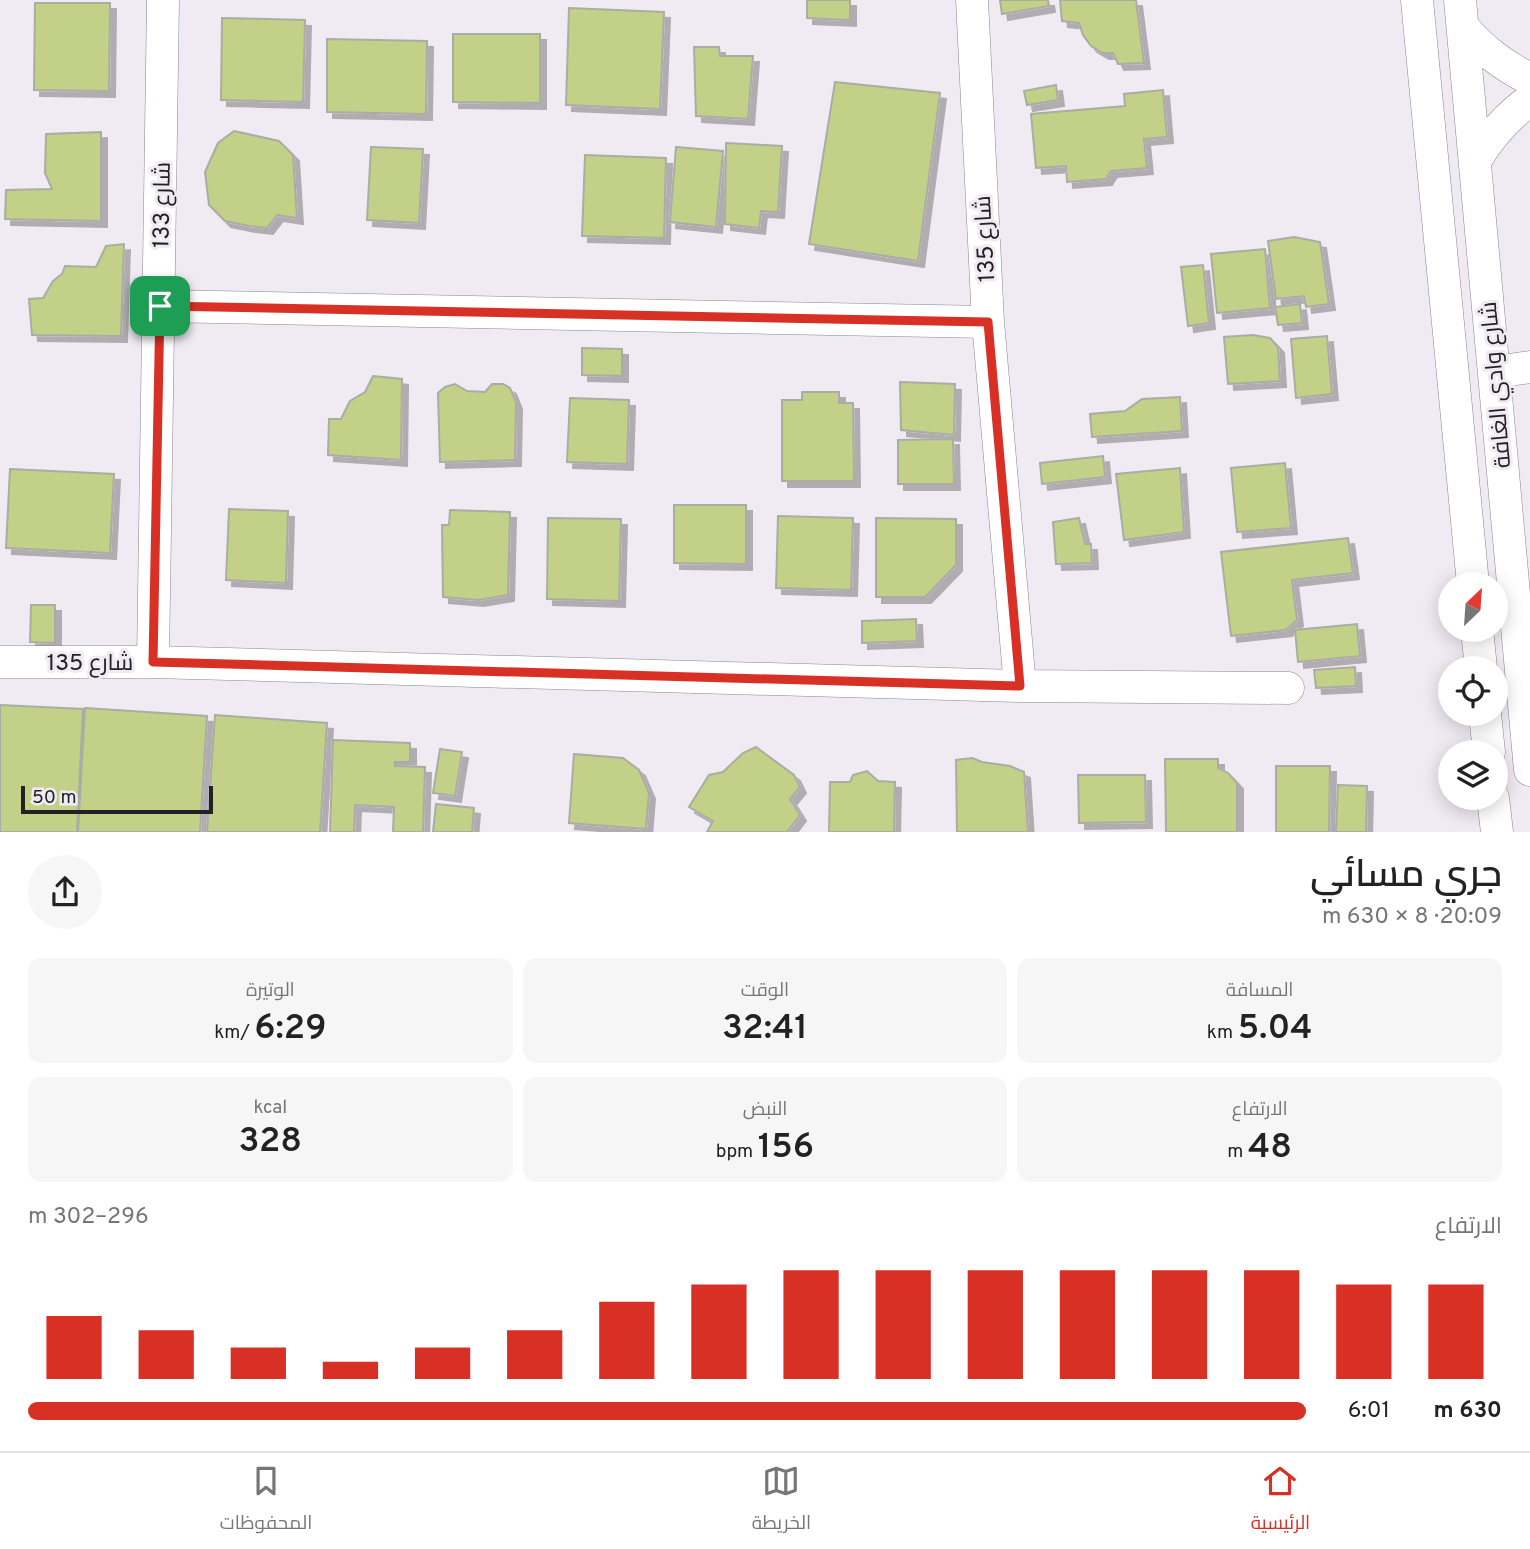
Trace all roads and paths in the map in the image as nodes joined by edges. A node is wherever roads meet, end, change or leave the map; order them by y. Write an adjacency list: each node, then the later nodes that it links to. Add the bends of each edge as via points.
1 (163, 0): 8 (street, شارع 133)
2 (972, 0): 9 (street, شارع 135)
3 (1417, 0): 12 (street, شارع وادي الغافة)
4 (1462, 13): 5 (street, via 1489,55); 7 (street, شارع وادي الغافة)
5 (1530, 79)
6 (1530, 100): 7 (street, via 1489,136)
7 (1475, 161): 11 (street, شارع وادي الغافة)
8 (160, 306): 9 (street); 14 (street, شارع 133)
9 (988, 322): 15 (street, شارع 135)
10 (1530, 366): 11 (street)
11 (1494, 372): 17 (street, شارع وادي الغافة)
12 (1472, 572)
13 (0, 662): 14 (street, شارع 135)
14 (153, 662): 15 (street, شارع 135)
15 (1020, 686): 16 (street, شارع 135)
16 (1288, 688)
17 (1530, 770)
18 (1494, 810): 19 (street)
19 (1497, 831)

